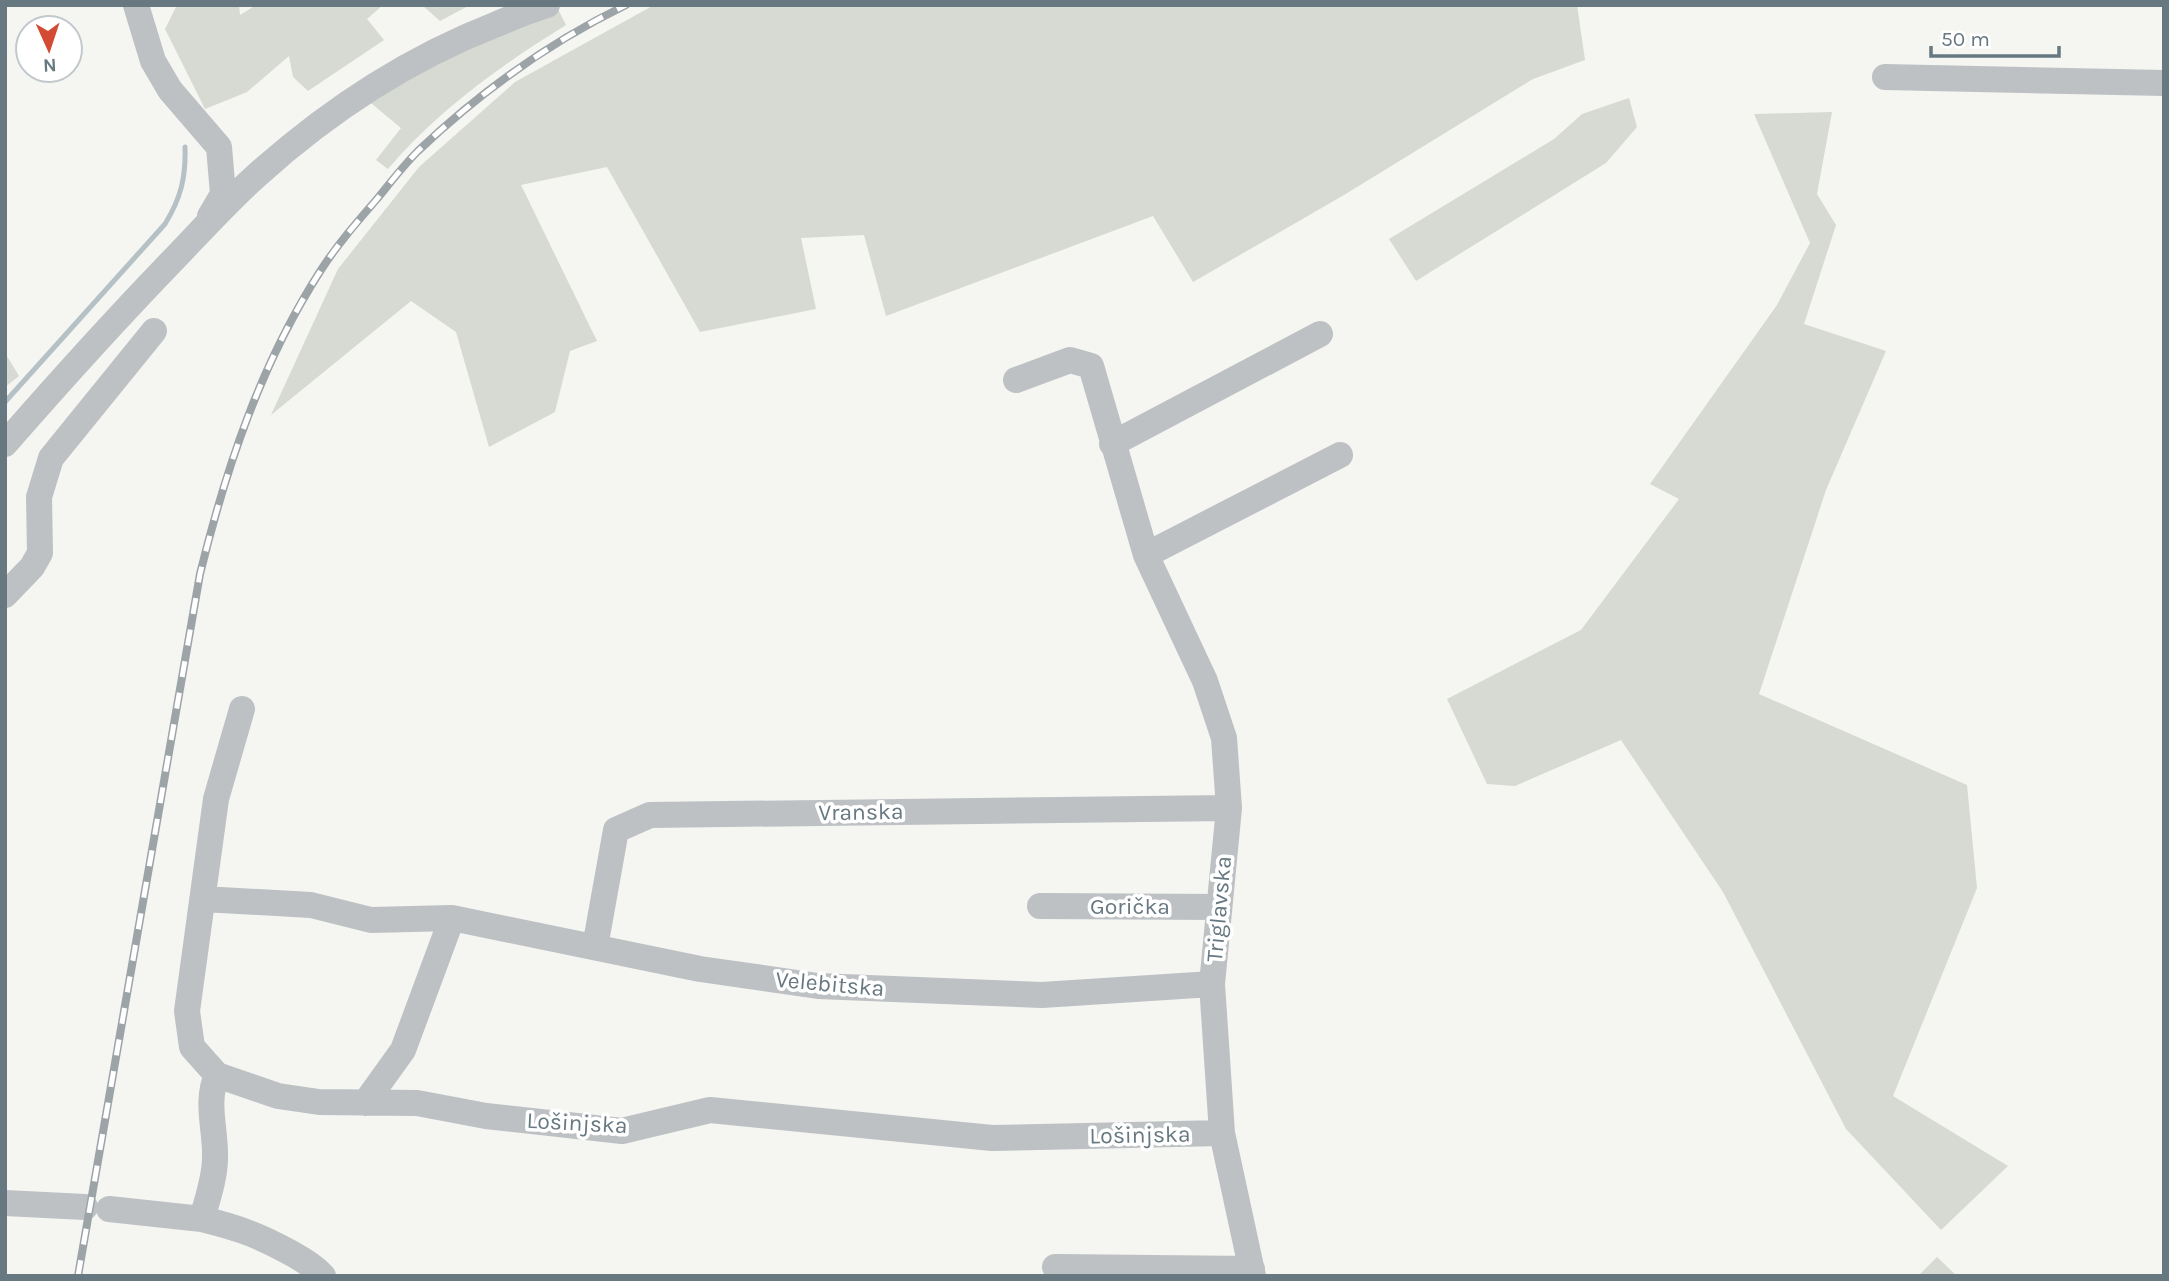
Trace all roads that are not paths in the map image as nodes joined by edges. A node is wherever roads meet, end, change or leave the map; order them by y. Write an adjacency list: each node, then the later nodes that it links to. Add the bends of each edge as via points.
1 (136, 5): 5 (street, via 153,61 170,90 219,147 223,194)
2 (547, 5): 5 (street, via 457,39 346,103 254,177)
3 (1885, 77): 4 (street)
4 (2164, 83)
5 (203, 229): 9 (street)
6 (154, 331): 13 (street, via 51,458 39,497 40,553)
7 (1320, 334): 10 (street)
8 (1016, 380): 10 (street, Triglavska, via 1070,360 1091,366)
9 (5, 444)
10 (1112, 444): 12 (street, Triglavska)
11 (1340, 455): 12 (street)
12 (1146, 555): 15 (street, Triglavska, via 1205,681 1224,738)
13 (5, 595)
14 (243, 709): 16 (street, via 216,799)
15 (1228, 808): 18 (street, Triglavska); 20 (street, Vranska, via 650,815 616,830)
16 (203, 900): 19 (street, Velebitska, via 311,905 371,920); 22 (street, via 187,1011 192,1047)
17 (1040, 906): 18 (street, Gorička)
18 (1219, 907): 21 (street, Triglavska)
19 (452, 918): 20 (street, Velebitska); 23 (street, via 403,1050)
20 (595, 947): 21 (street, Velebitska, via 700,969 818,986 1042,995)
21 (1212, 985): 24 (street, Triglavska)
22 (217, 1075): 23 (street, Lošinjska, via 278,1096); 26 (street, via 211,1087 216,1159)
23 (365, 1103): 24 (street, Lošinjska, via 417,1103 486,1116 622,1131 710,1110 992,1138)
24 (1222, 1133): 28 (street, Triglavska)
25 (5, 1203): 26 (street)
26 (202, 1219): 29 (street, via 262,1237 315,1266)
27 (1055, 1267): 28 (street)
28 (1253, 1272)
29 (323, 1276)

